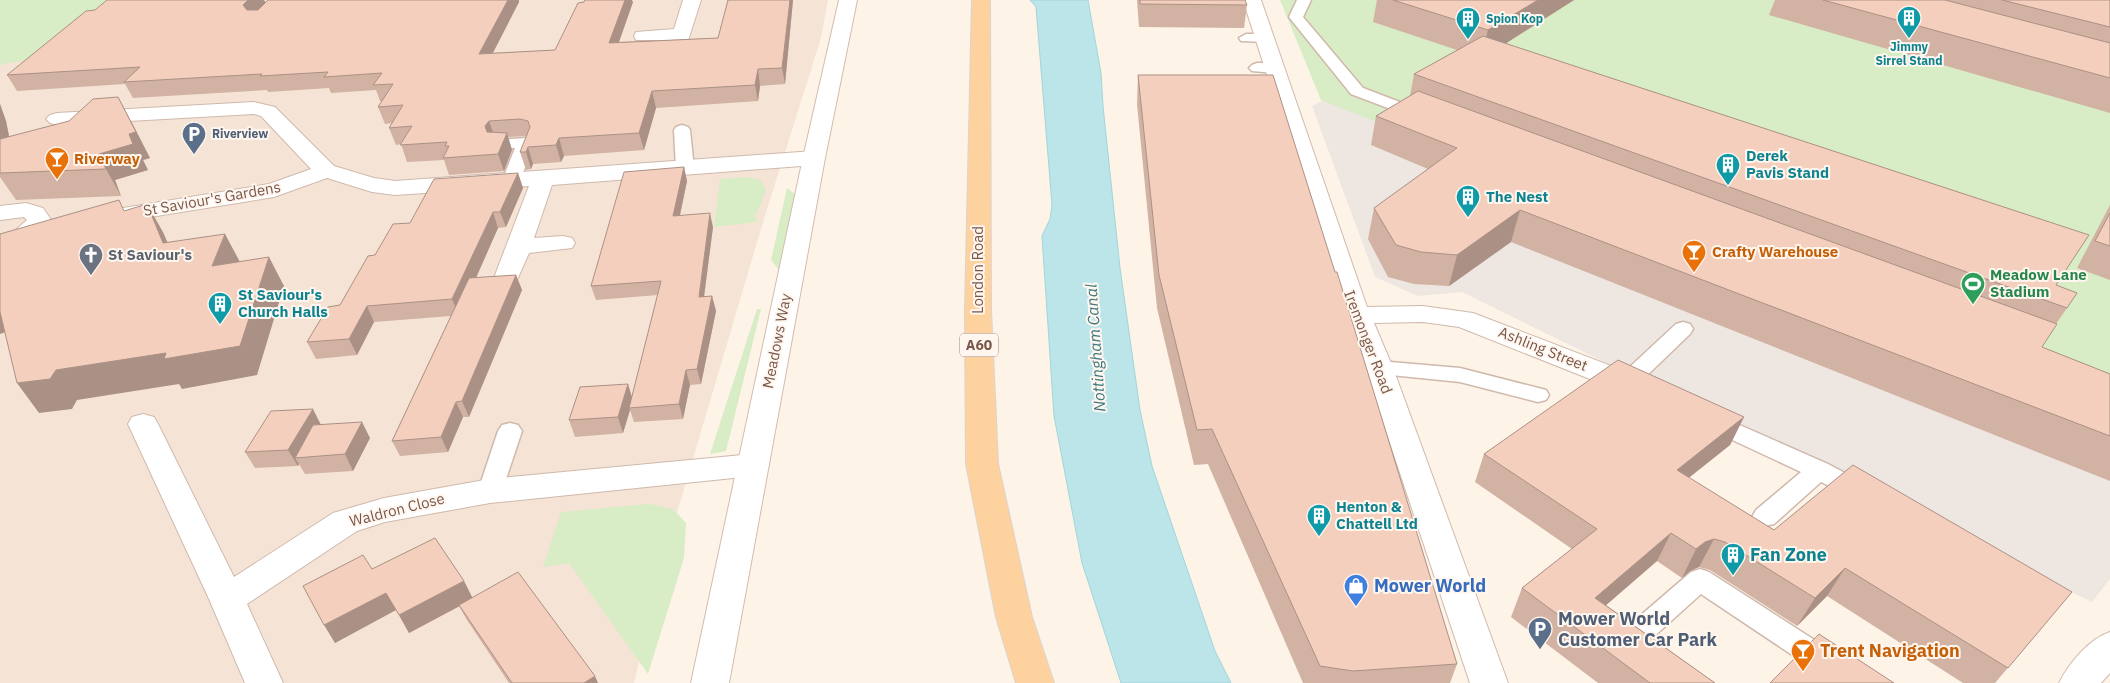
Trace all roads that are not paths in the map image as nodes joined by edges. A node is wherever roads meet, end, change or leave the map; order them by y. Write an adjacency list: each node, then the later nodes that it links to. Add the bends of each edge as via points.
1 (692, 0): 6 (street, via 680,40)
2 (848, 0): 13 (street, Meadows Way)
3 (981, 0): 46 (main road, London Road / A60, via 978,310 982,464 1014,617)
4 (1252, 0): 26 (street, Iremonger Road, via 1256,38 1268,75)
5 (1304, 0): 10 (lane, via 1296,17 1357,91)
6 (643, 36)
7 (119, 98): 8 (street)
8 (100, 116): 9 (street); 15 (street, via 254,108 268,111)
9 (57, 119)
10 (1440, 123)
11 (682, 130): 14 (lane)
12 (501, 144): 17 (lane, via 526,143)
13 (814, 158): 14 (street); 36 (street, Meadows Way)
14 (685, 169): 16 (street)
15 (326, 171): 17 (street, via 372,185 395,188); 19 (street, St Saviour's Gardens, via 274,190)
16 (543, 179): 17 (street); 24 (street)
17 (511, 181)
18 (0, 212): 21 (street, via 26,210 35,213 40,217)
19 (90, 220)
20 (63, 223): 21 (street)
21 (37, 226): 23 (street, via 21,238)
22 (563, 243): 24 (street)
23 (0, 246)
24 (519, 246): 25 (street)
25 (508, 274)
26 (1357, 315): 28 (street, Iremonger Road); 29 (street, Ashling Street, via 1423,314 1464,319)
27 (1683, 329): 29 (lane)
28 (1379, 368): 30 (lane, via 1460,375); 47 (street, Iremonger Road)
29 (1627, 382): 31 (street, Ashling Street)
30 (1538, 395)
31 (1661, 397)
32 (1694, 412): 34 (street)
33 (143, 424): 41 (street)
34 (1719, 424): 37 (lane)
35 (510, 431): 38 (lane)
36 (753, 465): 38 (street, Waldron Close); 45 (street, Meadows Way)
37 (1819, 470): 39 (lane); 40 (lane)
38 (490, 491): 41 (street, Waldron Close, via 393,508 345,522)
39 (1878, 503)
40 (1765, 517)
41 (227, 599): 44 (street)
42 (1629, 642): 48 (lane, via 1700,579)
43 (2110, 647): 49 (street)
44 (264, 683)
45 (710, 683)
46 (1035, 683)
47 (1489, 683)
48 (1857, 683)
49 (2078, 683)

